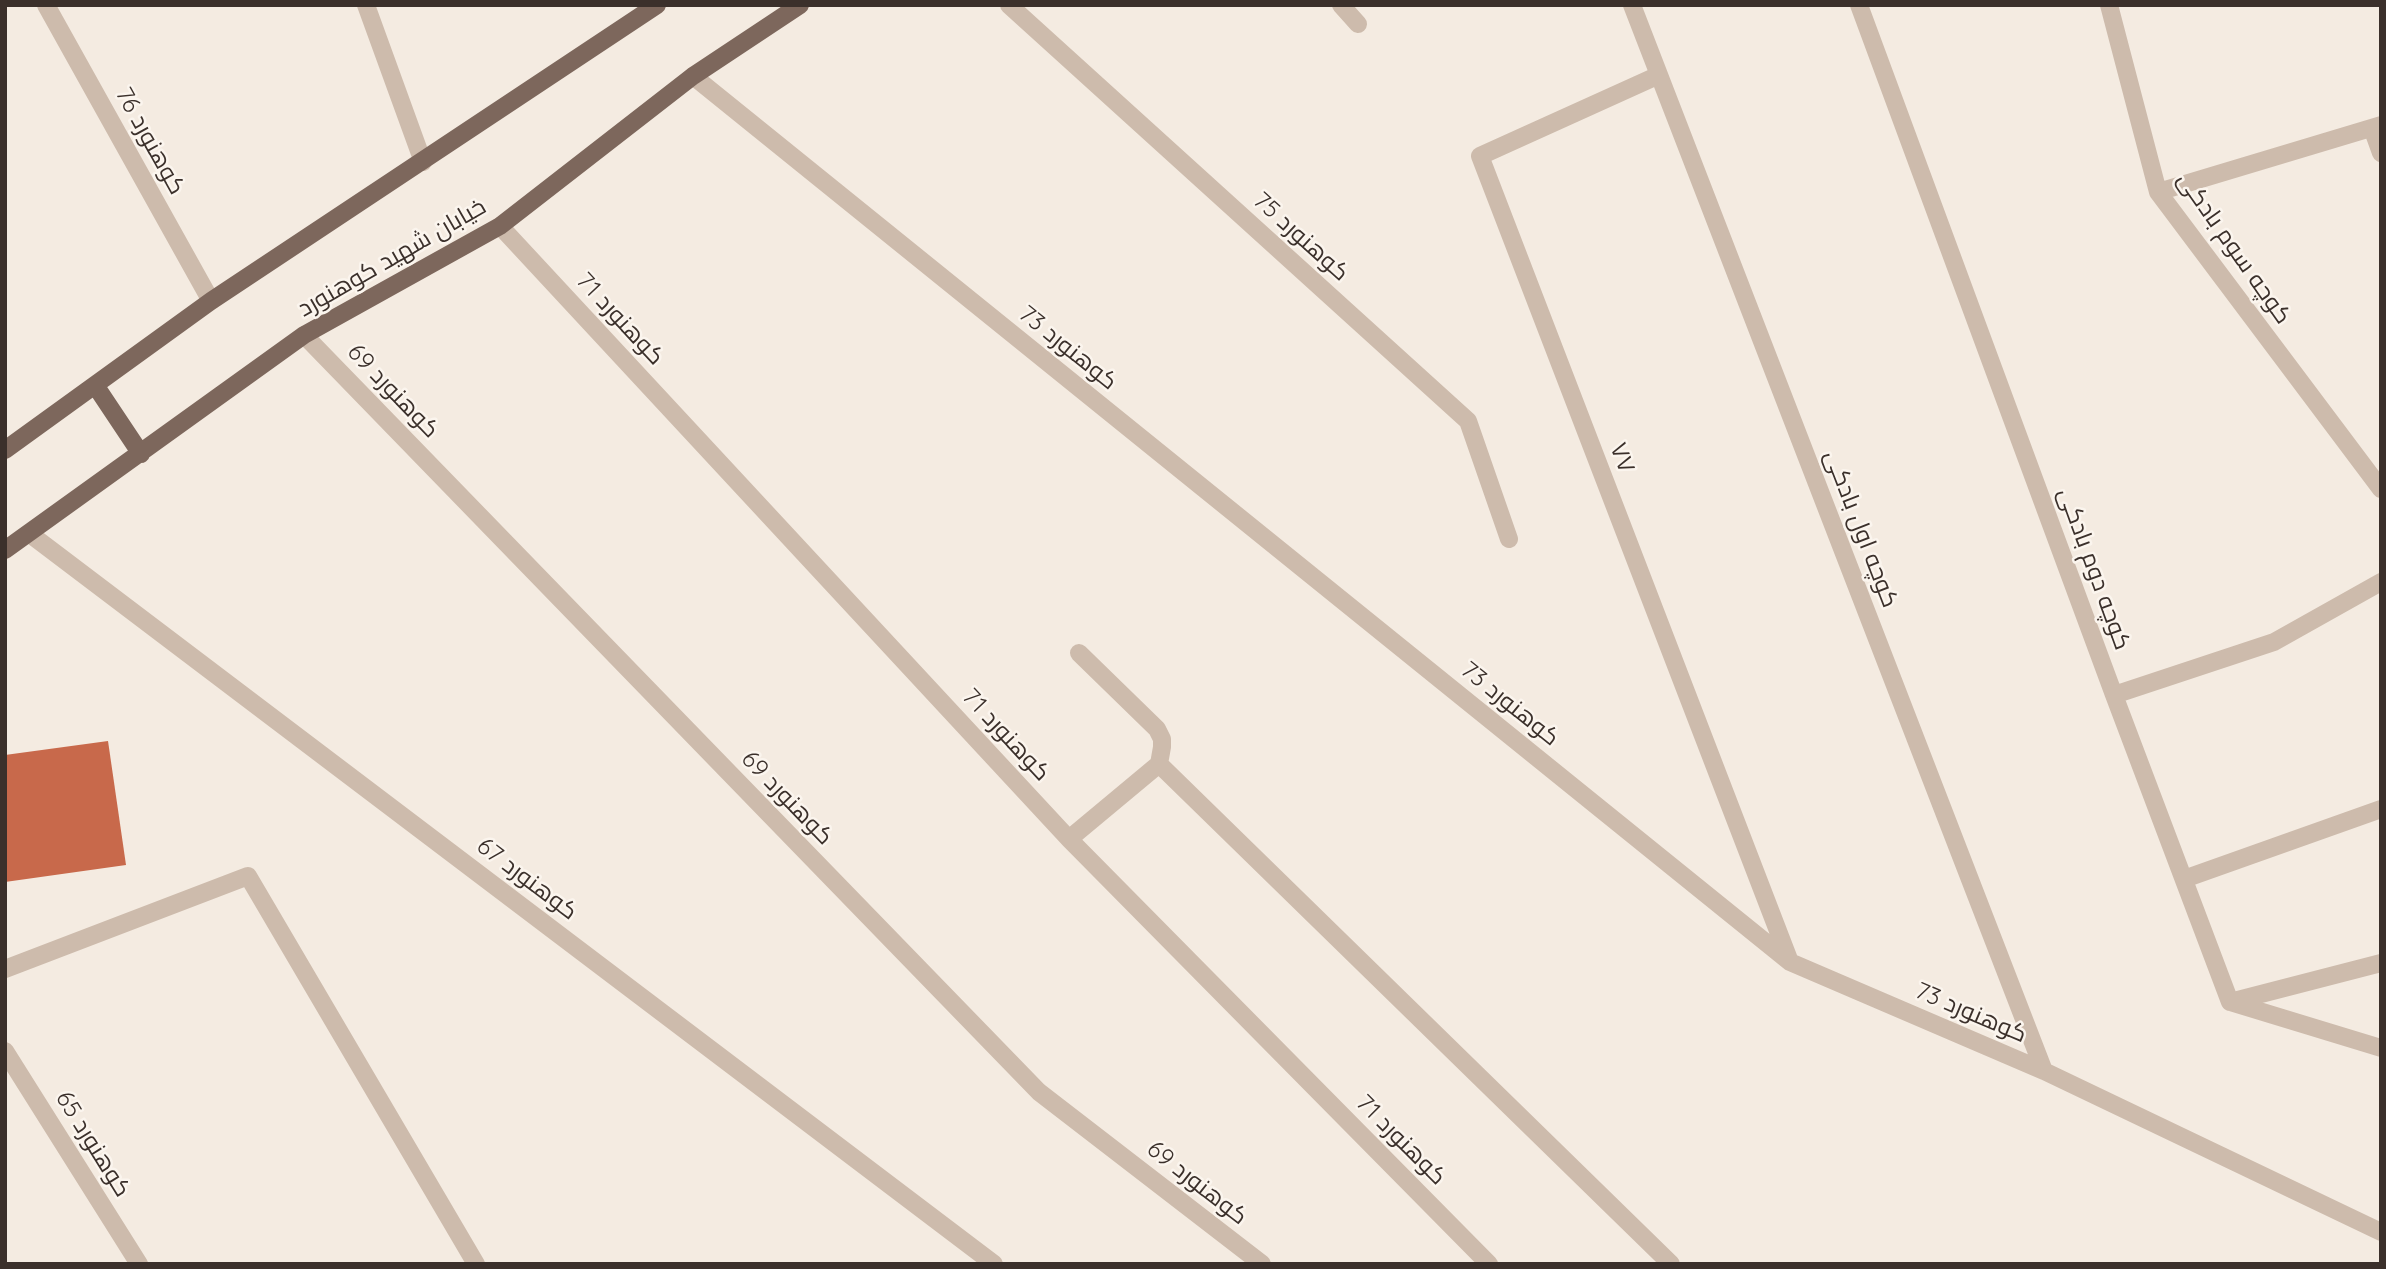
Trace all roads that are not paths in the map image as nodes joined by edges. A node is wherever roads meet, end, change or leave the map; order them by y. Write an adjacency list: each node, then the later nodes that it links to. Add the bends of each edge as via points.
1 (46, 5): 18 (street, کوهنورد 76)
2 (366, 5): 15 (street)
3 (800, 5): 12 (main road, خیابان شهید کوهنورد)
4 (1009, 5): 25 (street, کوهنورد 75, via 1468,421)
5 (1341, 5): 10 (street)
6 (1632, 5): 11 (street, کوچه اول بادکی)
7 (1859, 5): 29 (street, کوچه دوم بادکی)
8 (2109, 5): 16 (street, کوچه سوم بادکی)
9 (655, 6): 15 (main road)
10 (1358, 24)
11 (1659, 75): 34 (street, ۷۷, via 1480,156); 40 (street, کوچه اول بادکی)
12 (693, 76): 17 (main road, خیابان شهید کوهنورد); 34 (street, کوهنورد 73)
13 (2376, 127): 14 (street); 16 (street)
14 (2381, 153)
15 (423, 162): 18 (main road)
16 (2158, 192): 23 (street, کوچه سوم بادکی)
17 (500, 226): 19 (main road, خیابان شهید کوهنورد); 32 (street, کوهنورد 71)
18 (211, 301): 20 (main road)
19 (304, 335): 22 (main road, خیابان شهید کوهنورد); 45 (street, کوهنورد 69, via 1039,1092)
20 (95, 385): 21 (main road); 22 (main road)
21 (5, 450)
22 (141, 454): 24 (main road, خیابان شهید کوهنورد)
23 (2381, 489)
24 (30, 534): 26 (main road, خیابان شهید کوهنورد); 44 (street, کوهنورد 67)
25 (1509, 539)
26 (5, 551)
27 (2381, 582): 29 (street, via 2274,642)
28 (1079, 653): 30 (street, via 1157,729 1162,738)
29 (2114, 695): 33 (street, کوچه دوم بادکی)
30 (1159, 764): 32 (street); 47 (street)
31 (2381, 808): 33 (street)
32 (1069, 839): 46 (street, کوهنورد 71)
33 (2184, 879): 37 (street, کوچه دوم بادکی)
34 (1790, 962): 40 (street, کوهنورد 73)
35 (2381, 963): 37 (street)
36 (5, 969): 43 (street, via 248,876)
37 (2230, 1002): 38 (street)
38 (2381, 1048)
39 (5, 1051): 42 (street, کوهنورد 65)
40 (2043, 1071): 41 (street, کوهنورد 73)
41 (2381, 1232)
42 (139, 1264)
43 (476, 1264)
44 (994, 1264)
45 (1262, 1264)
46 (1489, 1264)
47 (1671, 1264)

